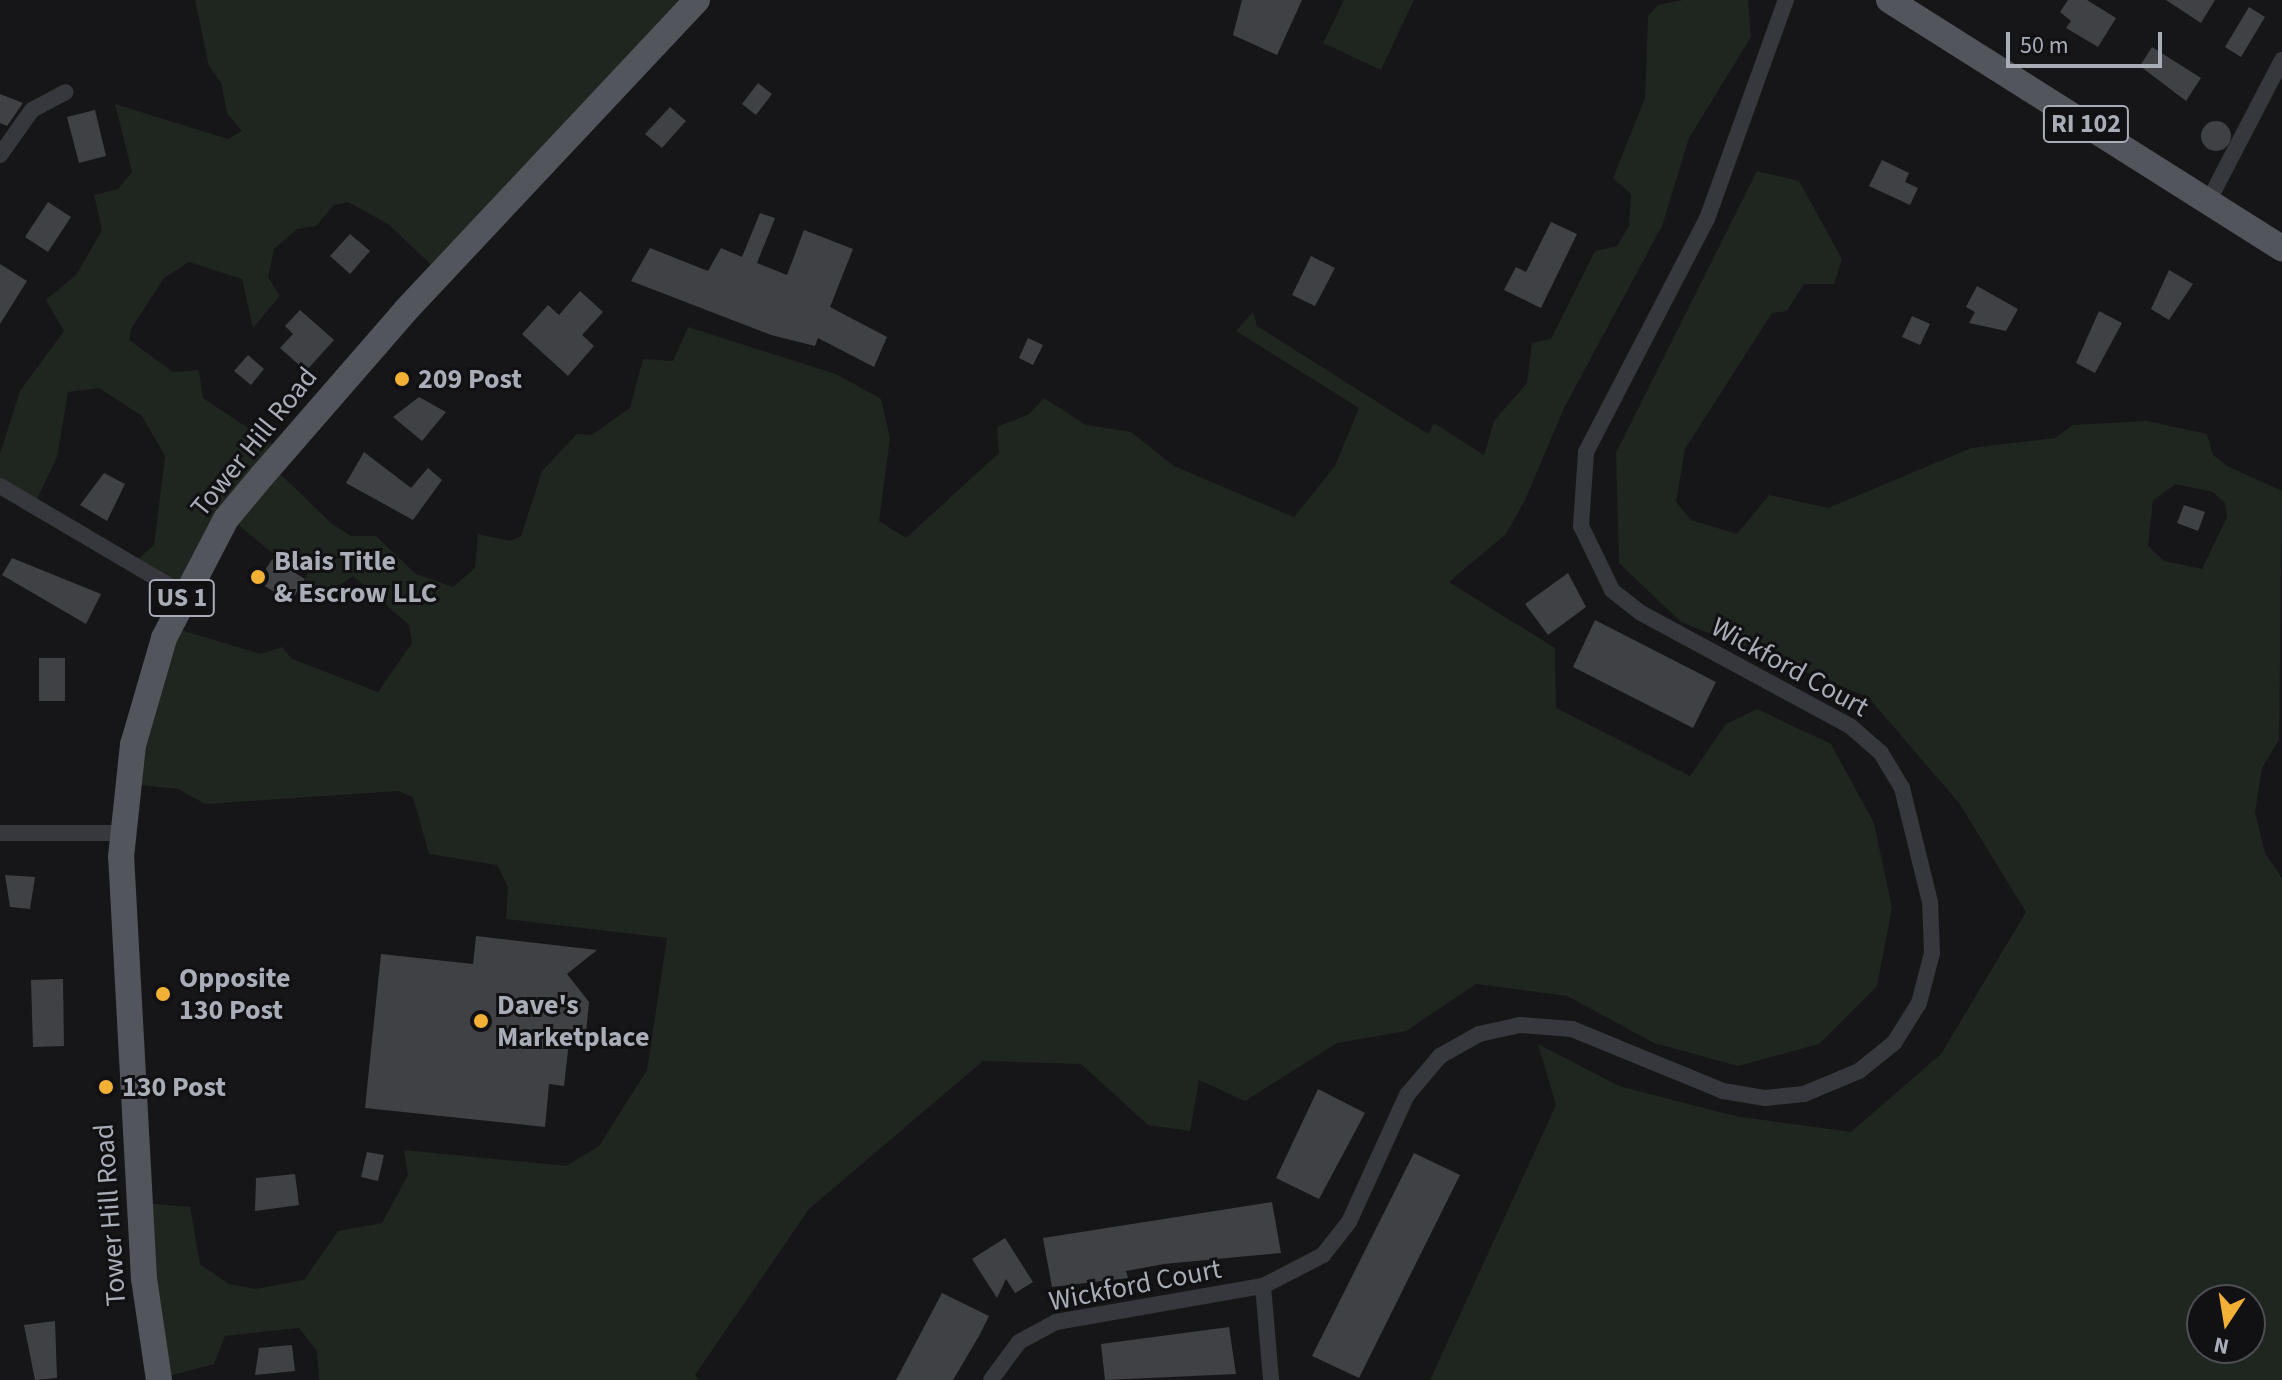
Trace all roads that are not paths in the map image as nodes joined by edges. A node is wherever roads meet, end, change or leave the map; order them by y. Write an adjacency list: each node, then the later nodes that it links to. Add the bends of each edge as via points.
1 (697, 0): 10 (main road, Tower Hill Road / US 1, via 406,310 261,477 226,519)
2 (1786, 0): 13 (street, Wickford Court, via 1707,219 1586,452 1581,526 1612,590 1641,613 1850,726 1881,753 1902,788 1930,902 1932,953 1919,1003 1894,1043 1859,1071 1804,1094 1765,1098 1723,1091 1572,1029 1520,1025 1479,1034 1440,1056 1407,1095 1349,1222 1323,1255)
3 (1889, 0): 7 (main road, RI 102)
4 (2282, 60): 7 (street)
5 (66, 92): 6 (street, via 32,110)
6 (0, 155)
7 (2209, 200): 8 (main road, RI 102)
8 (2282, 248)
9 (0, 486): 10 (street)
10 (183, 594): 12 (main road, Tower Hill Road / US 1, via 133,745)
11 (0, 833): 12 (street)
12 (125, 833): 14 (main road, Tower Hill Road / US 1, via 143,1264)
13 (1263, 1286): 15 (street, Wickford Court, via 1056,1322 1019,1342); 16 (street, Wickford Court)
14 (159, 1380)
15 (991, 1380)
16 (1271, 1380)

